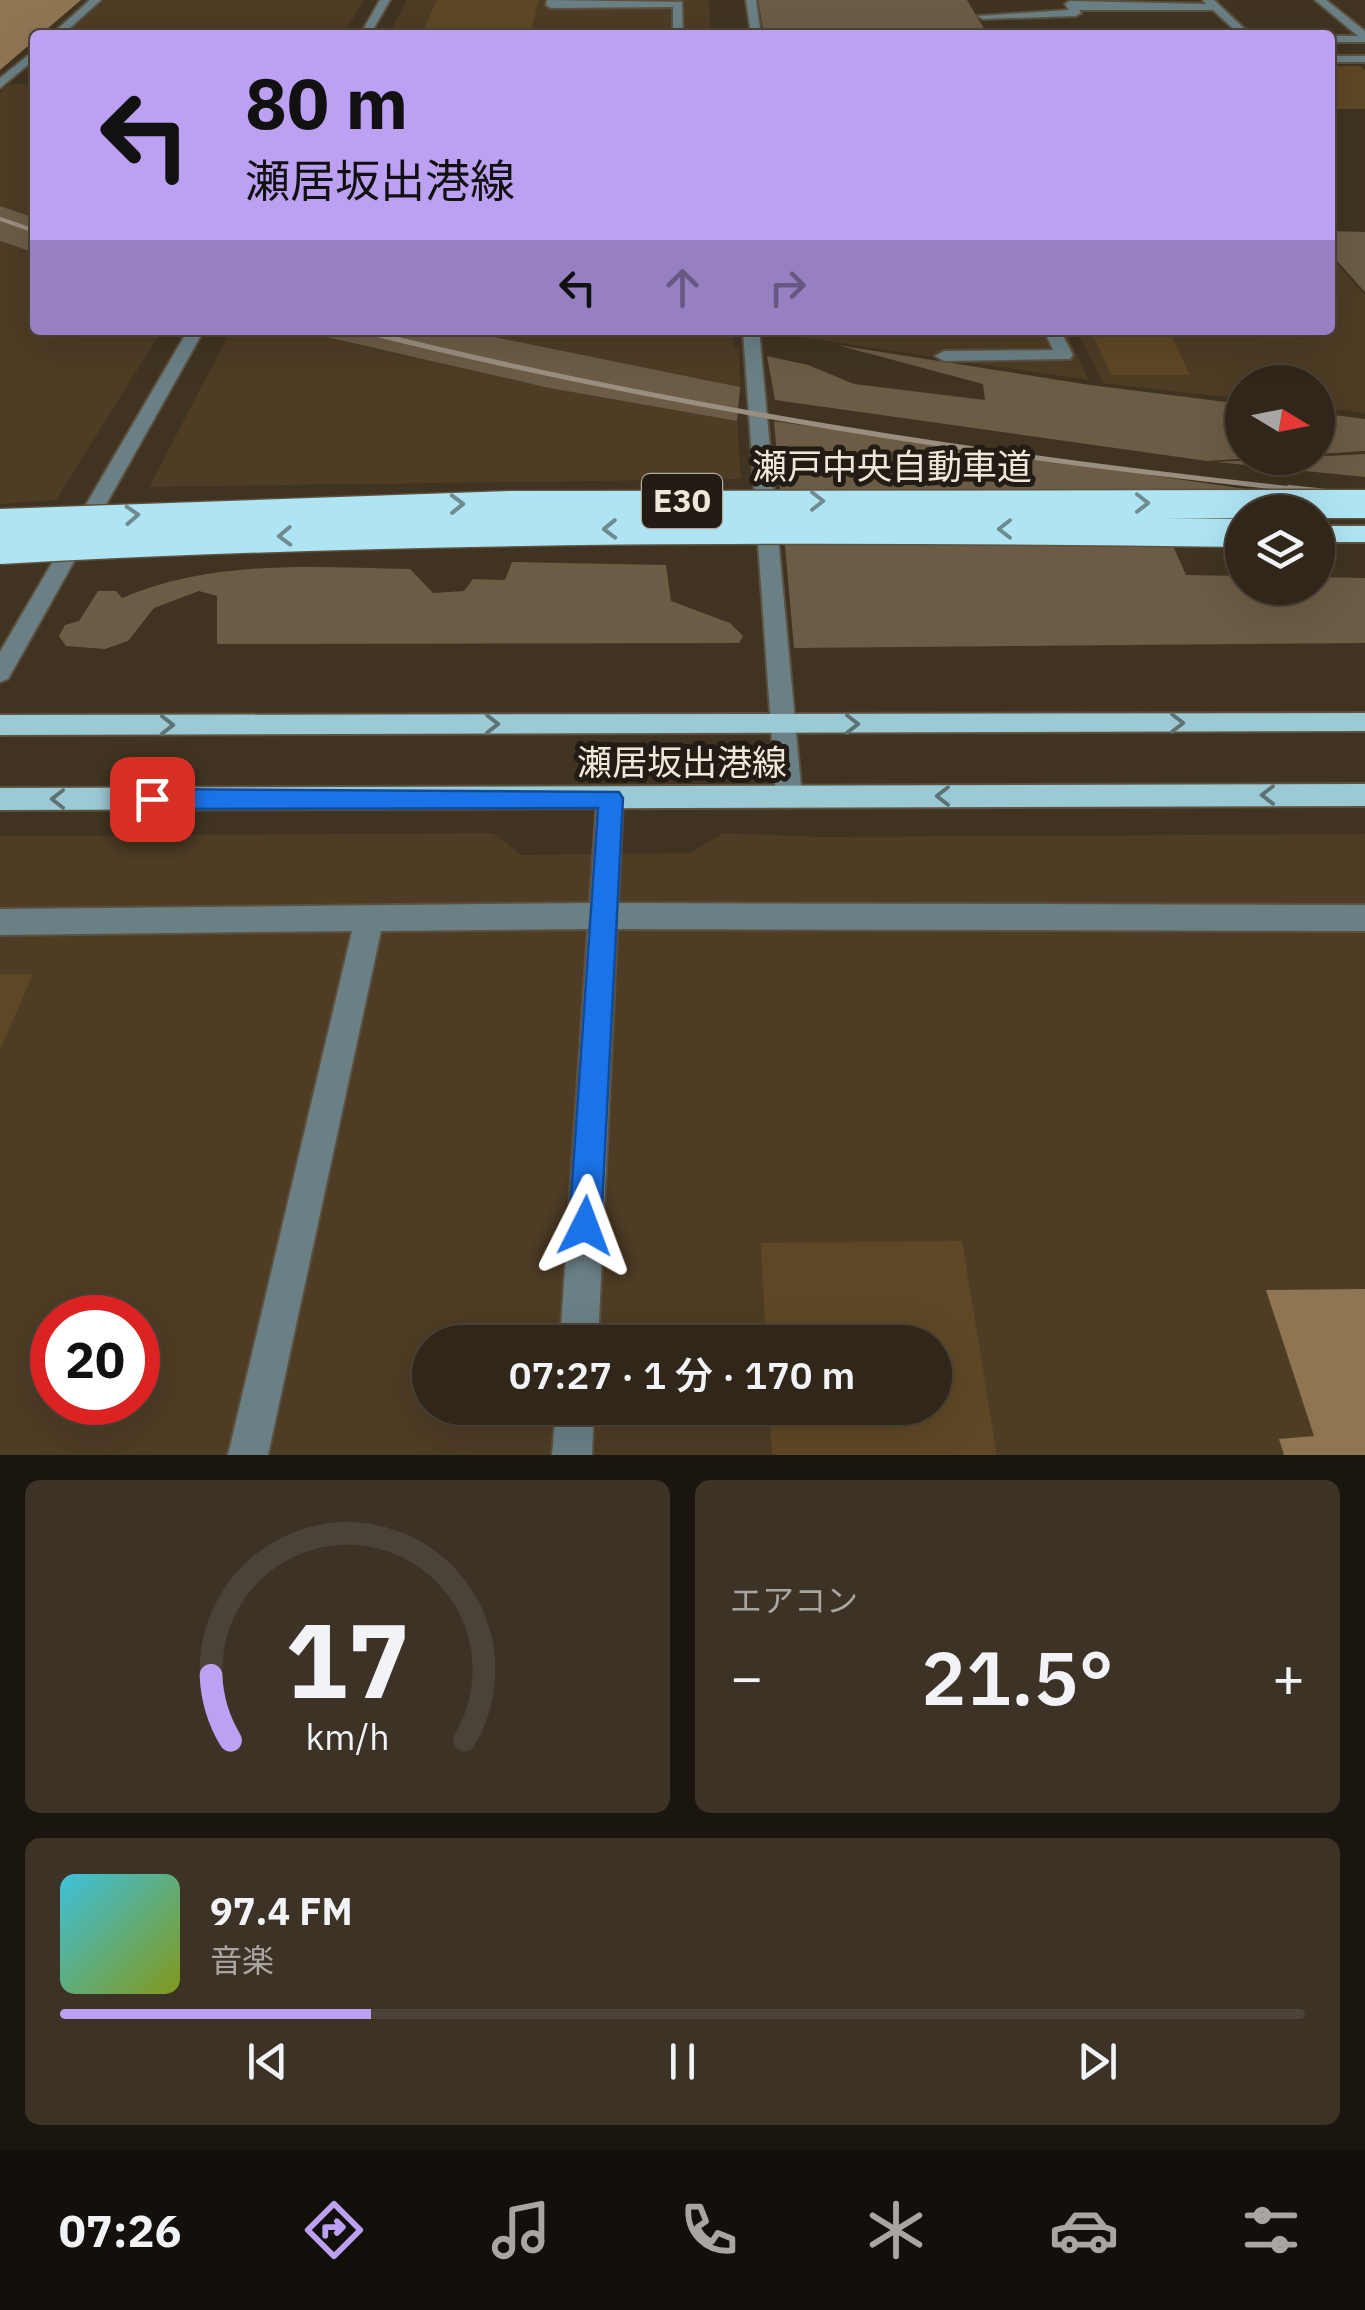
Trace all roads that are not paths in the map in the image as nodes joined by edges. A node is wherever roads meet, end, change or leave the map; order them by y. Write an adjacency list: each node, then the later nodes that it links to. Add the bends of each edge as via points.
1 (96, 0): 10 (street)
2 (385, 0): 11 (street)
3 (552, 0): 12 (street, via 550,5 678,4)
4 (751, 0): 13 (street)
5 (974, 0): 7 (street, via 986,20 1076,13)
6 (1320, 0): 15 (street)
7 (1070, 3): 9 (street)
8 (1211, 3): 9 (street); 14 (street)
9 (1119, 6)
10 (62, 30)
11 (368, 30)
12 (678, 30)
13 (755, 30)
14 (1241, 30)
15 (1365, 38): 16 (street)
16 (1335, 39)
17 (30, 58): 21 (street)
18 (1335, 59): 19 (street)
19 (1365, 59)
20 (30, 79): 21 (street)
21 (3, 82)
22 (193, 335): 32 (street)
23 (751, 335): 34 (street)
24 (1054, 335): 25 (street, via 1064,355)
25 (944, 356)
26 (1365, 504): 27 (highway, 瀬戸中央自動車道 / E30, one-way to 26, bridge, via 416,504)
27 (0, 523)
28 (1225, 533): 31 (highway, 瀬戸中央自動車道 / E30, one-way to 31, bridge, via 702,528 370,533)
29 (1335, 534): 30 (highway)
30 (1365, 534)
31 (0, 550)
32 (0, 673)
33 (1365, 722): 34 (main road, 瀬居坂出港線, one-way to 33)
34 (783, 724): 35 (main road, 瀬居坂出港線, one-way to 34); 37 (street)
35 (0, 725)
36 (1365, 795): 37 (main road, 瀬居坂出港線, one-way to 37)
37 (789, 797): 38 (main road, 瀬居坂出港線)
38 (610, 798): 39 (main road, 瀬居坂出港線, one-way to 39); 40 (street)
39 (0, 799)
40 (602, 916): 41 (street); 42 (street); 44 (street)
41 (1365, 918)
42 (369, 919): 43 (street); 46 (street)
43 (0, 922)
44 (580, 1325)
45 (574, 1425): 47 (street)
46 (248, 1455)
47 (572, 1455)

